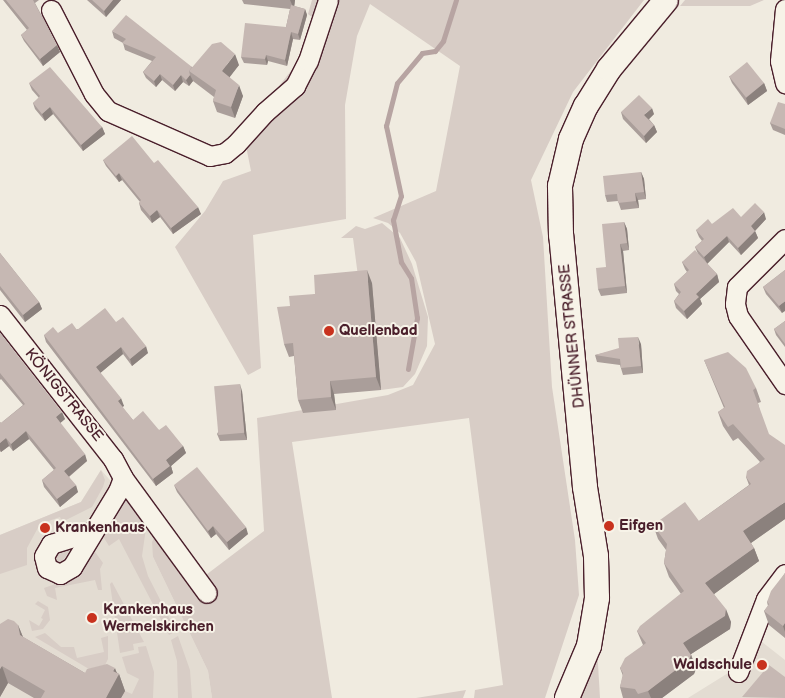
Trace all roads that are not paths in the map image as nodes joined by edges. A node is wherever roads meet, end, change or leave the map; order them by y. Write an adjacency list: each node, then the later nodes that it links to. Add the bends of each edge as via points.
1 (328, 0): 3 (street, via 308,61 295,86 265,112 231,149 210,156 108,111 94,94)
2 (666, 0): 14 (main road, DHÜNNER STRASSE, via 609,69 586,106 571,139 560,186 562,235 598,598 589,646)
3 (51, 10)
4 (784, 15): 5 (street, via 780,61)
5 (785, 84)
6 (785, 239): 8 (street, via 737,287 735,304 738,316)
7 (0, 315): 9 (street, KÖNIGSTRASSE, via 113,458)
8 (785, 384)
9 (123, 478): 10 (street); 12 (street, KÖNIGSTRASSE, via 148,508)
10 (93, 531)
11 (785, 574): 13 (street, via 766,599)
12 (207, 594)
13 (738, 672)
14 (567, 698)

